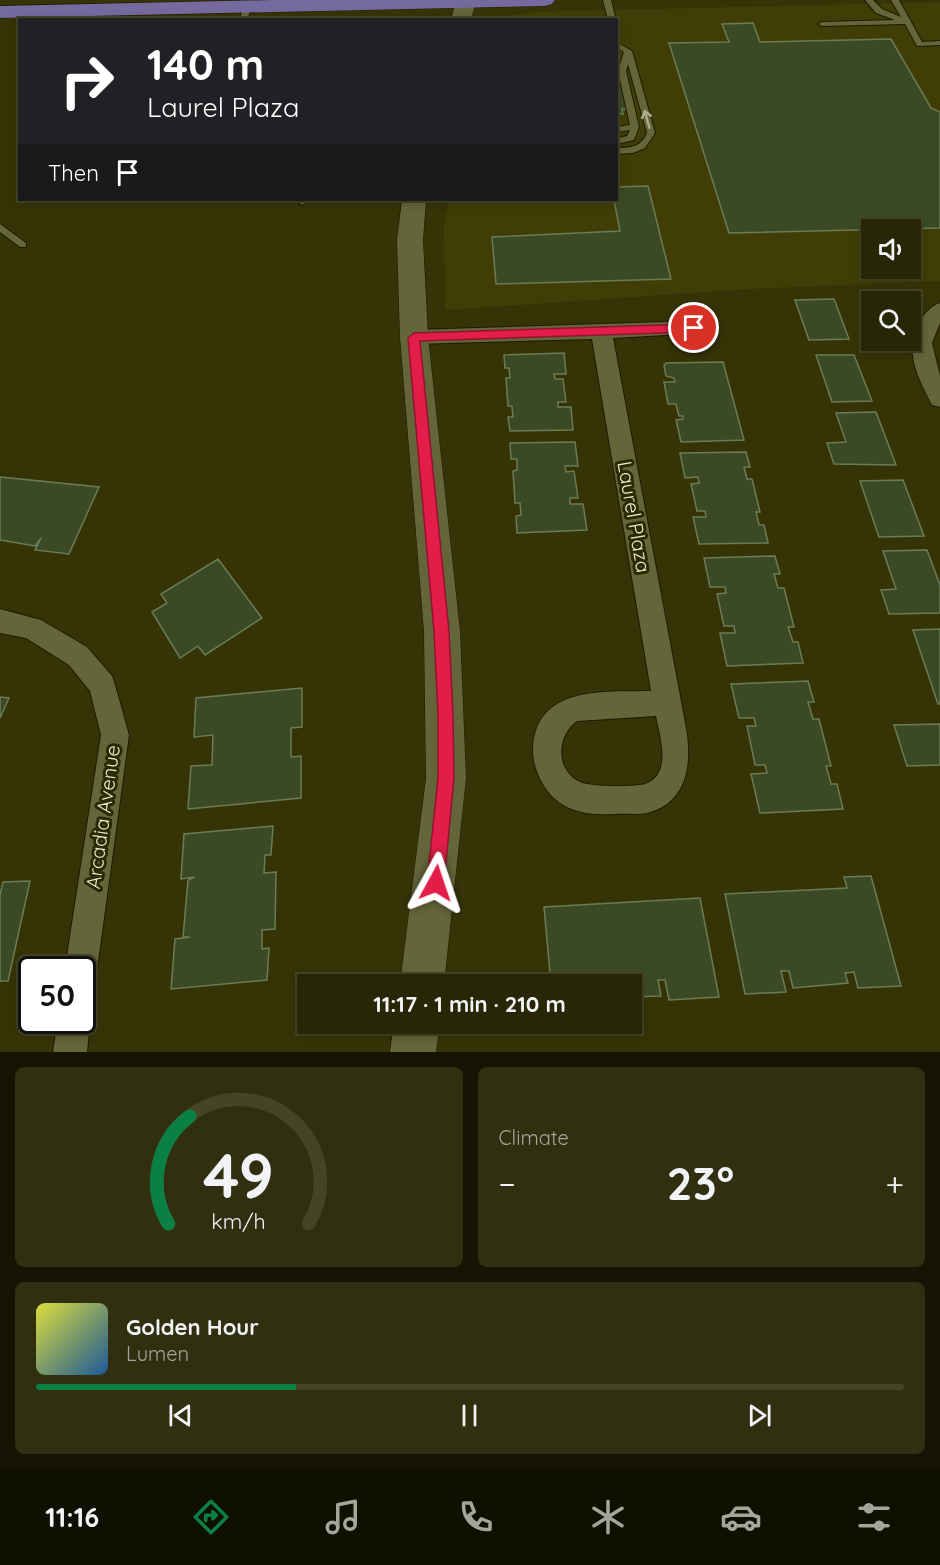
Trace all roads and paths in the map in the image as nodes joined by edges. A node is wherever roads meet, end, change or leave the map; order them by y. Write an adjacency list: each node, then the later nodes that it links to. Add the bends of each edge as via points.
1 (545, 0): 5 (main road)
2 (607, 0): 8 (lane)
3 (869, 0): 9 (lane, via 879,11)
4 (895, 0): 9 (lane)
5 (464, 7): 7 (main road)
6 (0, 12): 7 (main road)
7 (245, 14)
8 (612, 18)
9 (905, 22): 10 (lane); 11 (lane, via 920,44)
10 (822, 24)
11 (940, 43)
12 (618, 44): 13 (lane)
13 (628, 51): 14 (lane, via 622,71); 17 (lane, one-way to 13, via 640,149 651,133)
14 (635, 127): 15 (lane); 16 (lane, via 631,138)
15 (618, 130)
16 (618, 141)
17 (618, 151)
18 (414, 201): 24 (main road, via 410,240)
19 (0, 227): 20 (lane)
20 (22, 245)
21 (940, 310): 25 (street, via 921,334 923,360)
22 (694, 328): 23 (street)
23 (601, 331): 24 (street); 27 (street, Laurel Plaza)
24 (414, 338): 29 (main road, via 442,631 446,714 446,778)
25 (940, 399)
26 (0, 621): 28 (street, Arcadia Avenue, via 32,628 78,656 102,685 115,735)
27 (667, 703): 27 (street, Laurel Plaza, via 573,709 559,717 548,733 546,753 551,772 563,788 577,797 650,798 665,788 677,751)
28 (83, 956)
29 (423, 974)
30 (72, 1034): 32 (street)
31 (415, 1034): 33 (main road)
32 (70, 1052)
33 (413, 1052)

